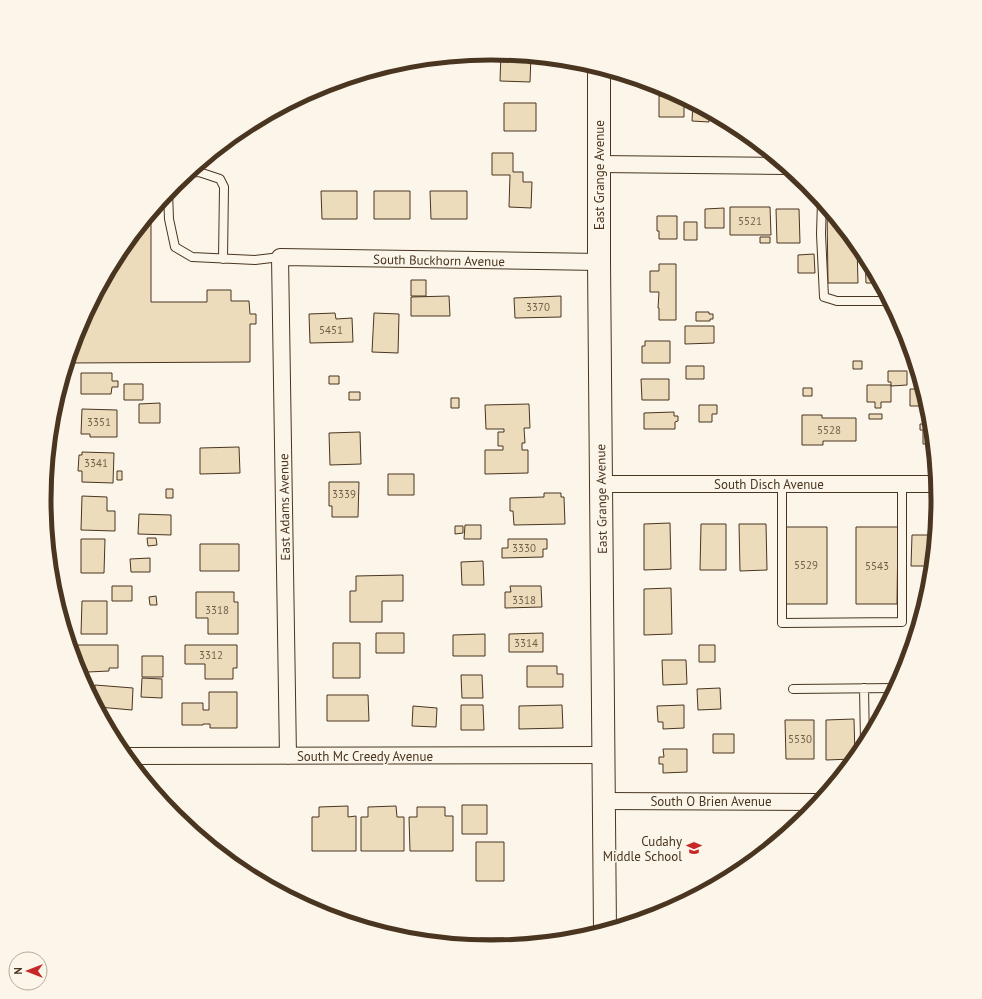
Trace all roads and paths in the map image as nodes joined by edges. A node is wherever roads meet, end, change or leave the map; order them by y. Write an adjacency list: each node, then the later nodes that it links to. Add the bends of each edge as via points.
1 (599, 73): 2 (street, East Grange Avenue)
2 (599, 164): 3 (street); 9 (street, East Grange Avenue)
3 (777, 166)
4 (198, 172): 8 (lane, via 220,179 224,187)
5 (168, 200): 8 (lane, via 175,247 192,258)
6 (822, 209): 10 (lane, via 824,297 837,301)
7 (280, 258): 8 (lane); 9 (street, South Buckhorn Avenue); 21 (street, East Adams Avenue)
8 (223, 259)
9 (599, 262): 11 (street, East Grange Avenue)
10 (884, 301)
11 (601, 484): 12 (street, South Disch Avenue); 19 (street, East Grange Avenue)
12 (782, 484): 13 (street, South Disch Avenue); 13 (lane, via 782,623 902,622)
13 (902, 484): 14 (street, South Disch Avenue)
14 (930, 484)
15 (864, 688): 16 (lane); 17 (lane); 18 (lane)
16 (889, 688)
17 (793, 689)
18 (865, 732)
19 (604, 755): 21 (street, South Mc Creedy Avenue); 22 (street, East Grange Avenue)
20 (134, 756): 21 (street, South Mc Creedy Avenue)
21 (288, 756)
22 (604, 801): 23 (street, South O Brien Avenue); 24 (street, East Grange Avenue)
23 (811, 802)
24 (605, 925)

